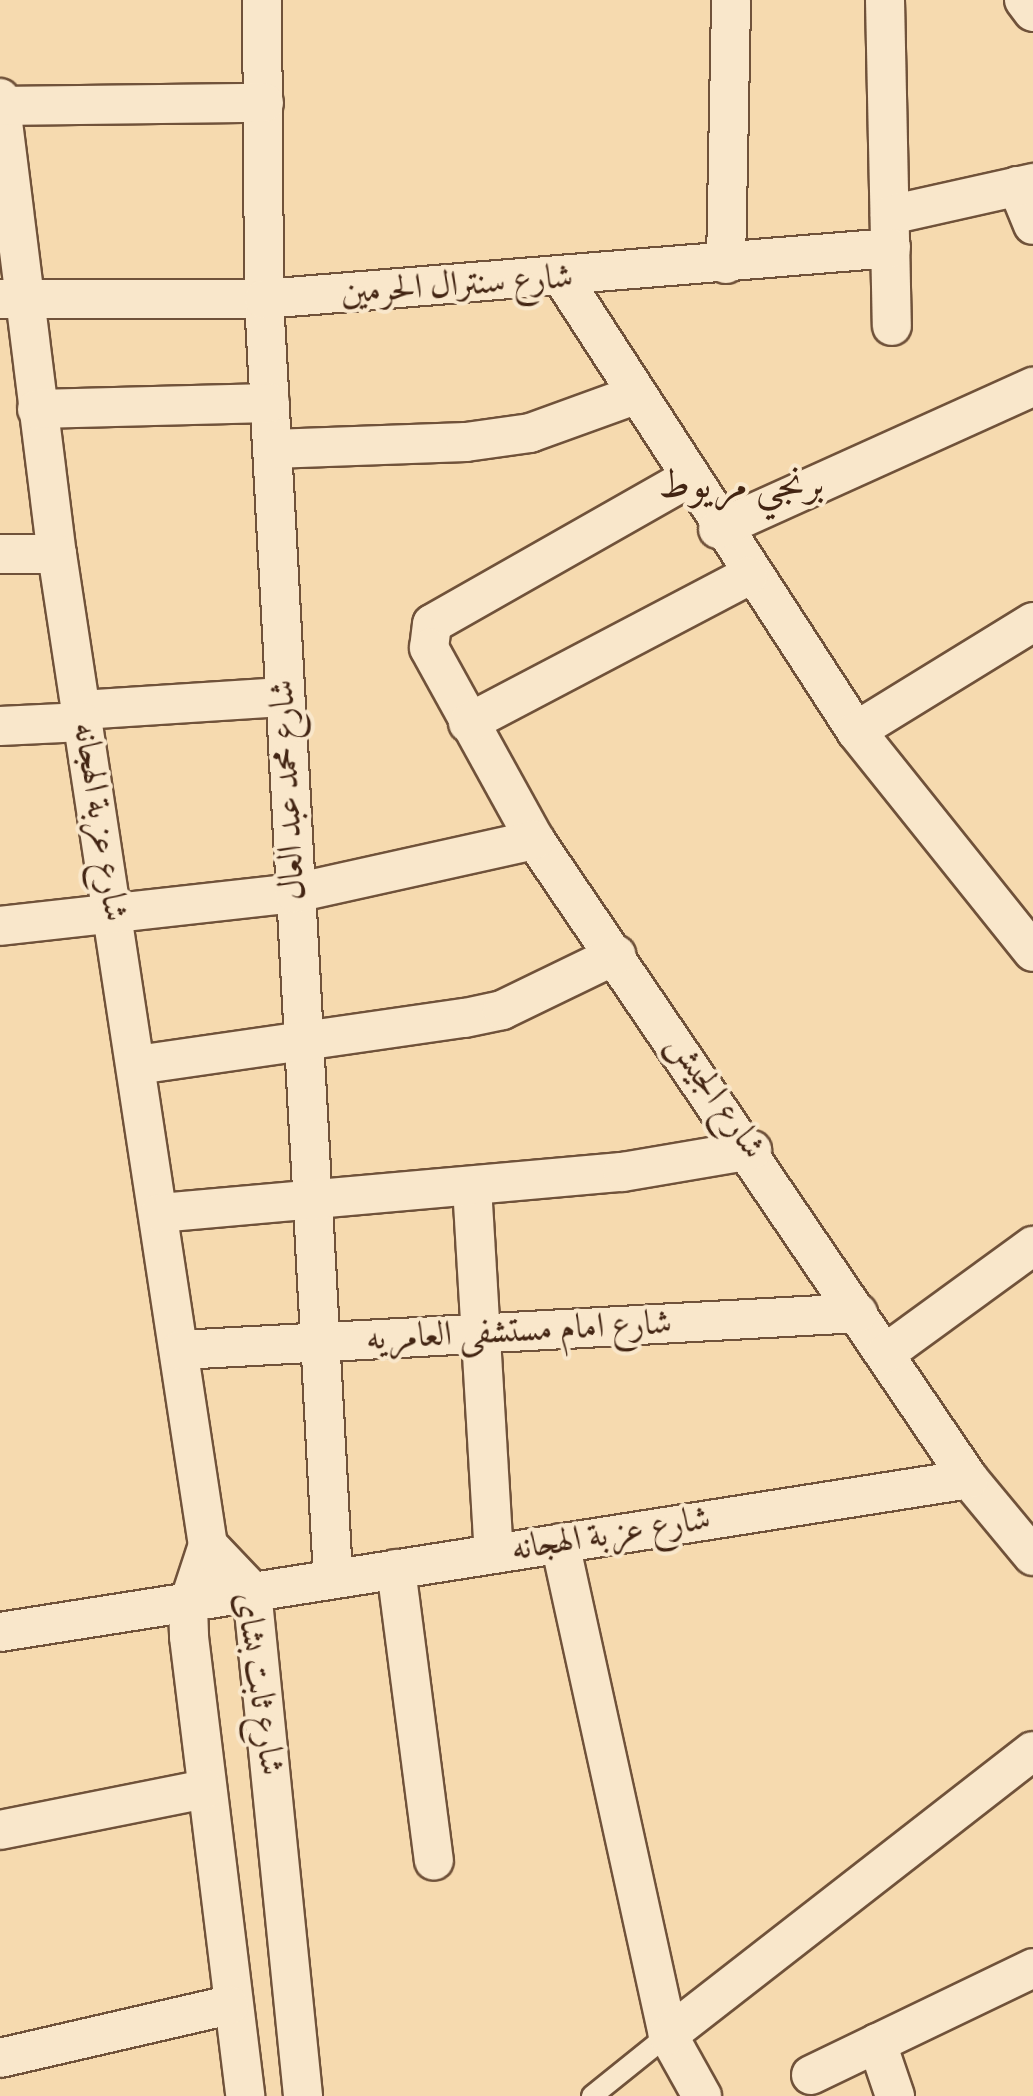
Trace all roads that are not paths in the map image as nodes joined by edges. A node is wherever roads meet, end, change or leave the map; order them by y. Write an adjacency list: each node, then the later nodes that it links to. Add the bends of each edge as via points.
1 (262, 0): 7 (street, شارع محمد عبد العال)
2 (732, 0): 12 (street)
3 (886, 0): 11 (street)
4 (1024, 0): 5 (street)
5 (1033, 12)
6 (0, 98): 8 (street, شارع عزبة الهجانه)
7 (264, 103): 8 (street); 15 (street, شارع محمد عبد العال)
8 (0, 106): 14 (street, شارع عزبة الهجانه)
9 (1025, 185): 10 (street); 11 (street, شارع سنترال الحرمين)
10 (1033, 225)
11 (891, 231): 12 (street, شارع سنترال الحرمين); 16 (street)
12 (726, 264): 13 (street, شارع سنترال الحرمين)
13 (563, 279): 15 (street, شارع سنترال الحرمين); 18 (street)
14 (11, 298): 15 (street, شارع سنترال الحرمين); 20 (street, شارع عزبة الهجانه)
15 (264, 299): 19 (street, شارع محمد عبد العال)
16 (892, 326)
17 (1033, 387): 23 (street)
18 (632, 396): 21 (street, via 514,436); 22 (street)
19 (270, 403): 20 (street); 21 (street, شارع محمد عبد العال)
20 (37, 409): 25 (street, شارع عزبة الهجانه)
21 (272, 449): 28 (street, شارع محمد عبد العال)
22 (686, 479): 23 (street); 30 (street, شارع الجيش, via 432,624 430,648)
23 (718, 529): 26 (street)
24 (0, 554): 25 (street)
25 (57, 554): 29 (street, شارع عزبة الهجانه)
26 (748, 576): 30 (street); 32 (street)
27 (1033, 622): 32 (street)
28 (284, 698): 29 (street); 34 (street, شارع محمد عبد العال)
29 (82, 716): 31 (street); 35 (street, شارع عزبة الهجانه)
30 (468, 724): 33 (street, شارع الجيش)
31 (0, 726)
32 (856, 731): 37 (street)
33 (535, 840): 34 (street); 38 (street, شارع الجيش)
34 (295, 893): 35 (street); 39 (street, شارع محمد عبد العال)
35 (113, 912): 36 (street); 40 (street, شارع عزبة الهجانه)
36 (0, 926)
37 (1033, 952)
38 (616, 955): 39 (street, via 502,1010); 41 (street, شارع الجيش)
39 (303, 1045): 40 (street); 43 (street, شارع محمد عبد العال)
40 (137, 1065): 44 (street, شارع عزبة الهجانه)
41 (752, 1150): 42 (street); 46 (street, شارع الجيش)
42 (472, 1186): 43 (street); 47 (street)
43 (311, 1201): 44 (street); 48 (street, شارع محمد عبد العال)
44 (160, 1212): 49 (street, شارع عزبة الهجانه)
45 (1033, 1246): 50 (street)
46 (858, 1314): 47 (street, شارع امام مستشفى العامريه); 50 (street, شارع الجيش)
47 (480, 1334): 48 (street, شارع امام مستشفى العامريه); 54 (street)
48 (318, 1343): 49 (street, شارع امام مستشفى العامريه); 57 (street, شارع محمد عبد العال)
49 (180, 1350): 53 (street, شارع عزبة الهجانه)
50 (886, 1353): 51 (street, شارع الجيش)
51 (969, 1479): 52 (street, شارع عزبة الهجانه); 55 (street, شارع الجيش)
52 (560, 1543): 54 (street, شارع عزبة الهجانه); 69 (street)
53 (208, 1545): 58 (street, شارع ثابت بشاى); 59 (street, شارع ثابت بشاى)
54 (494, 1553): 56 (street, شارع عزبة الهجانه)
55 (1033, 1556)
56 (396, 1569): 57 (street, شارع عزبة الهجانه); 64 (street)
57 (334, 1578): 58 (street, شارع عزبة الهجانه)
58 (252, 1591): 59 (street, شارع عزبة الهجانه); 65 (street, شارع ثابت بشاى)
59 (188, 1606): 60 (street, شارع عزبة الهجانه); 62 (street, شارع ثابت بشاى)
60 (0, 1632)
61 (1033, 1751): 69 (street)
62 (205, 1790): 63 (street); 66 (street, شارع ثابت بشاى)
63 (0, 1830)
64 (434, 1860)
65 (284, 1902): 66 (street); 74 (street, شارع ثابت بشاى)
66 (220, 1911): 68 (street, شارع ثابت بشاى)
67 (1033, 1968): 70 (street)
68 (229, 2004): 71 (street); 73 (street, شارع ثابت بشاى)
69 (668, 2035): 75 (lane); 76 (street)
70 (877, 2043): 72 (street); 77 (street)
71 (0, 2058)
72 (811, 2075)
73 (244, 2096)
74 (303, 2096)
75 (592, 2096)
76 (702, 2096)
77 (896, 2096)

